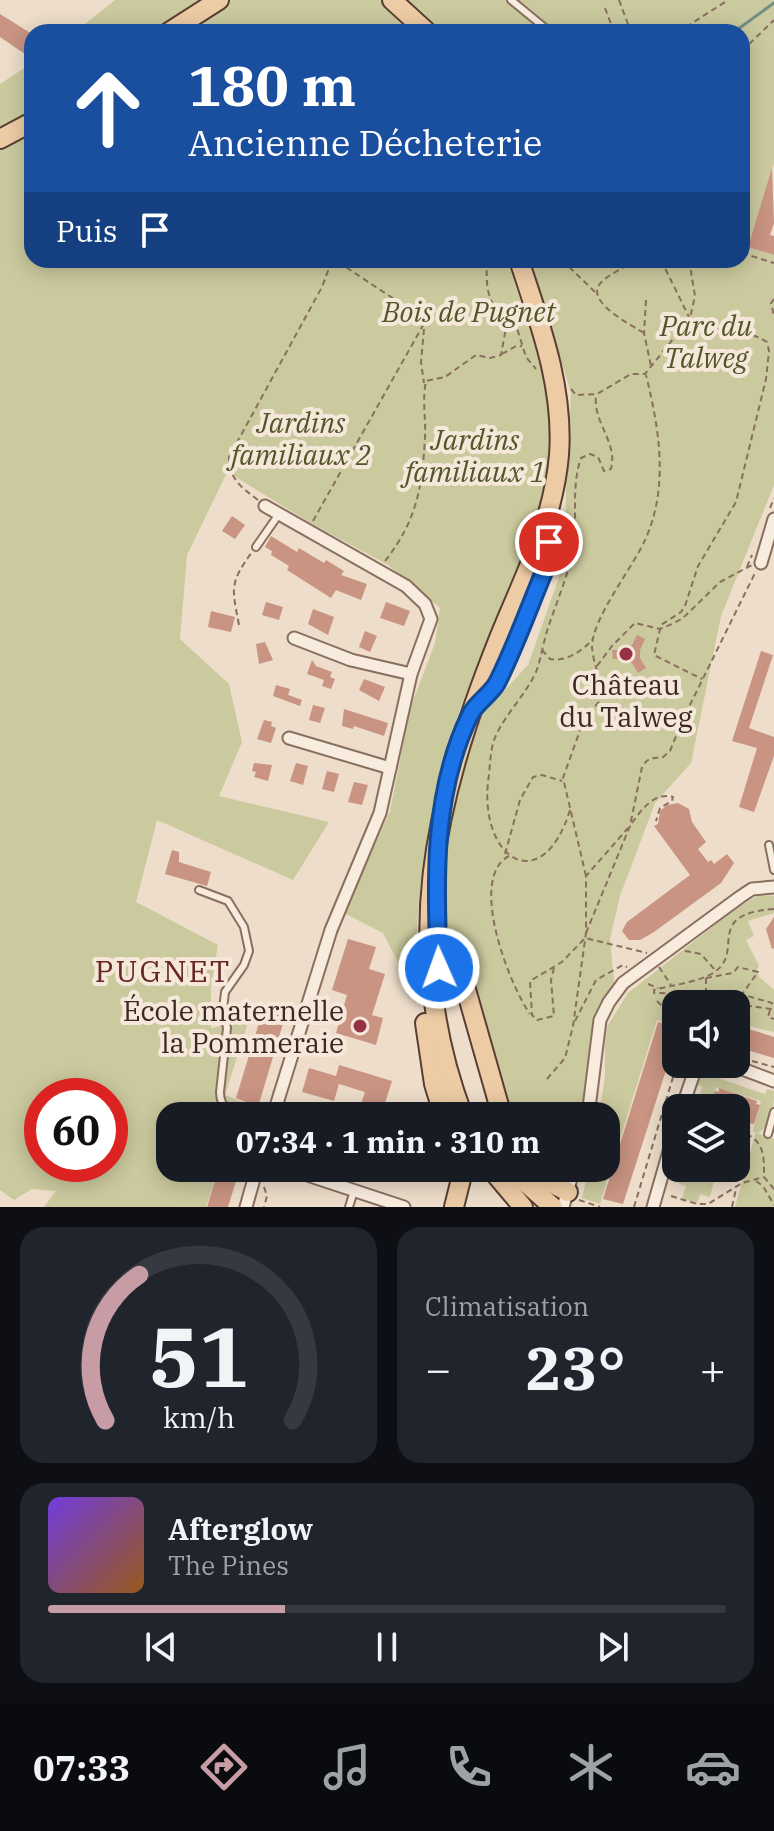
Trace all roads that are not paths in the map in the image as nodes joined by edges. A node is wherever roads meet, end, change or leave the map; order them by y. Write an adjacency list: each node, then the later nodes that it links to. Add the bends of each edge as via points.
1 (201, 0): 6 (main road)
2 (219, 0): 7 (main road)
3 (392, 0): 8 (main road)
4 (408, 0): 9 (main road)
5 (511, 0): 10 (lane)
6 (164, 24)
7 (182, 24)
8 (418, 24)
9 (431, 24)
10 (540, 24)
11 (24, 114): 13 (main road)
12 (24, 126): 14 (main road)
13 (0, 127)
14 (0, 139)
15 (522, 268): 26 (main road, via 548,348 558,404 553,501 450,774)
16 (265, 506): 17 (street)
17 (279, 514): 19 (lane); 22 (street, via 406,586 425,604 431,619)
18 (774, 519): 20 (street)
19 (256, 547)
20 (761, 563)
21 (294, 638): 22 (street, via 351,660)
22 (411, 674): 24 (street)
23 (289, 738): 24 (street)
24 (390, 768): 34 (street, via 380,813 331,930)
25 (769, 845): 27 (lane)
26 (436, 856): 30 (main road); 35 (main road, via 423,886 420,977); 36 (main road, via 430,887 430,976 439,1039)
27 (774, 870)
28 (774, 887): 39 (street, via 752,889 623,983 600,1020)
29 (199, 890): 33 (lane, via 228,901 244,927 249,951 225,992)
30 (438, 943): 37 (main road, via 449,1036); 38 (main road, via 459,965)
31 (750, 1072): 32 (street)
32 (774, 1081)
33 (221, 1102)
34 (277, 1102)
35 (440, 1102)
36 (459, 1102)
37 (469, 1102)
38 (498, 1102)
39 (590, 1102)
40 (774, 1112): 41 (lane)
41 (768, 1134)
42 (662, 1176): 56 (street)
43 (253, 1182): 52 (street)
44 (328, 1182): 49 (street)
45 (460, 1182): 54 (main road)
46 (502, 1182): 55 (main road)
47 (534, 1182): 50 (main road)
48 (547, 1182): 50 (main road)
49 (355, 1191): 51 (street); 53 (lane)
50 (565, 1200)
51 (400, 1206)
52 (246, 1207)
53 (349, 1207)
54 (454, 1207)
55 (523, 1207)
56 (653, 1207)

